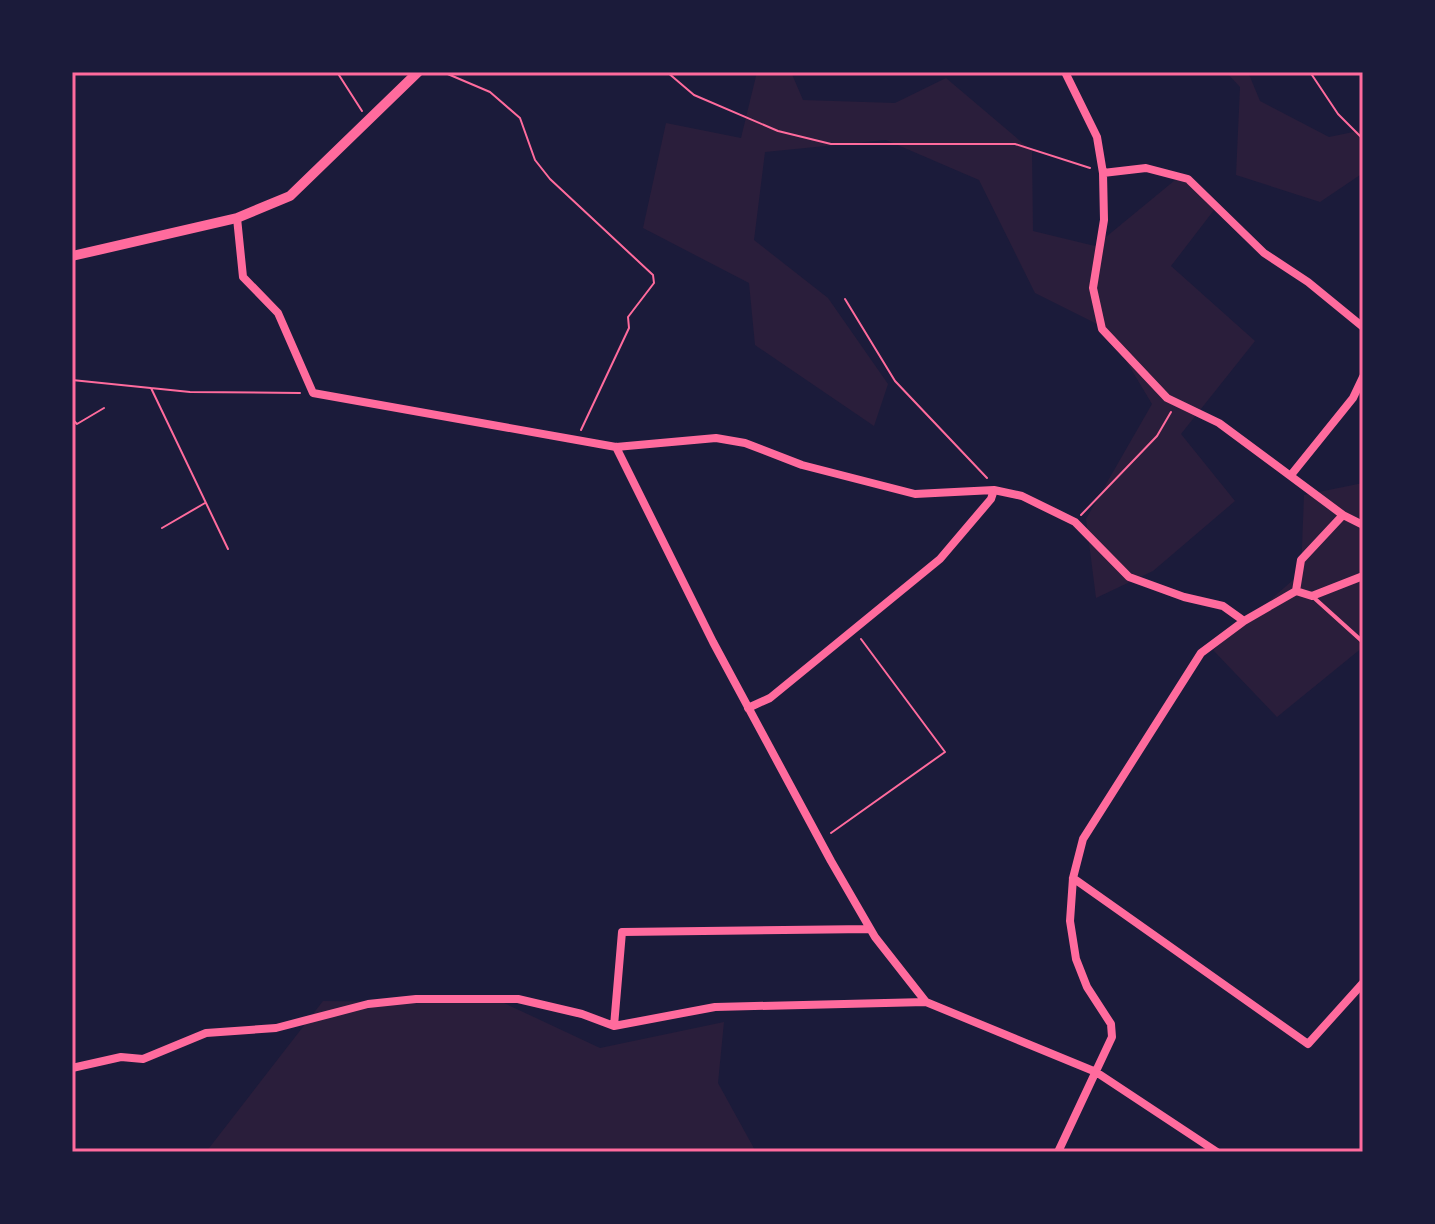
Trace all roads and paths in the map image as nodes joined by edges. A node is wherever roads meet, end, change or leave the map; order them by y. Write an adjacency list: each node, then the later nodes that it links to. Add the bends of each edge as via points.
1 (337, 72): 7 (path)
2 (418, 72): 7 (street)
3 (443, 72): 21 (path, via 490,92 520,118 535,160 550,179 653,275 654,283 628,317 629,328 582,423)
4 (667, 72): 9 (path, via 694,95 778,131 831,144 1015,144)
5 (1065, 72): 9 (street, via 1097,137)
6 (1310, 72): 8 (path, via 1338,114)
7 (369, 122): 10 (street, via 290,196)
8 (1363, 139)
9 (1103, 173): 13 (street, via 1146,168 1188,179 1264,253); 18 (street, via 1104,220 1093,288 1102,329)
10 (237, 218): 11 (street); 17 (street, via 243,277 278,313)
11 (72, 256)
12 (845, 299): 24 (path, via 895,381)
13 (1362, 324)
14 (1363, 377): 23 (street, via 1353,398)
15 (72, 380): 16 (path)
16 (151, 387): 17 (path); 25 (path)
17 (313, 393): 21 (street)
18 (1174, 402): 23 (street, via 1219,423); 27 (path, via 1157,436)
19 (104, 408): 20 (path, via 77,424)
20 (72, 419)
21 (581, 439): 22 (street)
22 (616, 447): 24 (street, via 716,438 915,494); 37 (street)
23 (1291, 475): 26 (street)
24 (994, 490): 27 (street, via 1022,496); 35 (street, via 940,559)
25 (206, 503): 29 (path); 30 (path)
26 (1343, 515): 28 (street); 32 (street, via 1301,560)
27 (1075, 522): 34 (street, via 1129,577 1223,606)
28 (1363, 525)
29 (162, 528)
30 (228, 549)
31 (1363, 576): 33 (street)
32 (1296, 591): 33 (street); 34 (street)
33 (1312, 596): 36 (lane)
34 (1244, 621): 39 (street, via 1201,653 1089,827)
35 (854, 629): 37 (street, via 770,698); 38 (path, via 945,752)
36 (1363, 642)
37 (748, 708): 38 (street)
38 (820, 840): 40 (street)
39 (1073, 878): 41 (street, via 1308,1044); 45 (street, via 1070,921 1076,959 1111,1024 1112,1037)
40 (870, 929): 42 (street); 43 (street, via 622,932)
41 (1363, 983)
42 (926, 1002): 43 (street, via 715,1007); 45 (street)
43 (614, 1026): 44 (street, via 518,999 416,999 368,1004 276,1028 206,1033 143,1059 121,1057)
44 (72, 1068)
45 (1096, 1072): 46 (street); 47 (street)
46 (1058, 1152)
47 (1217, 1152)

